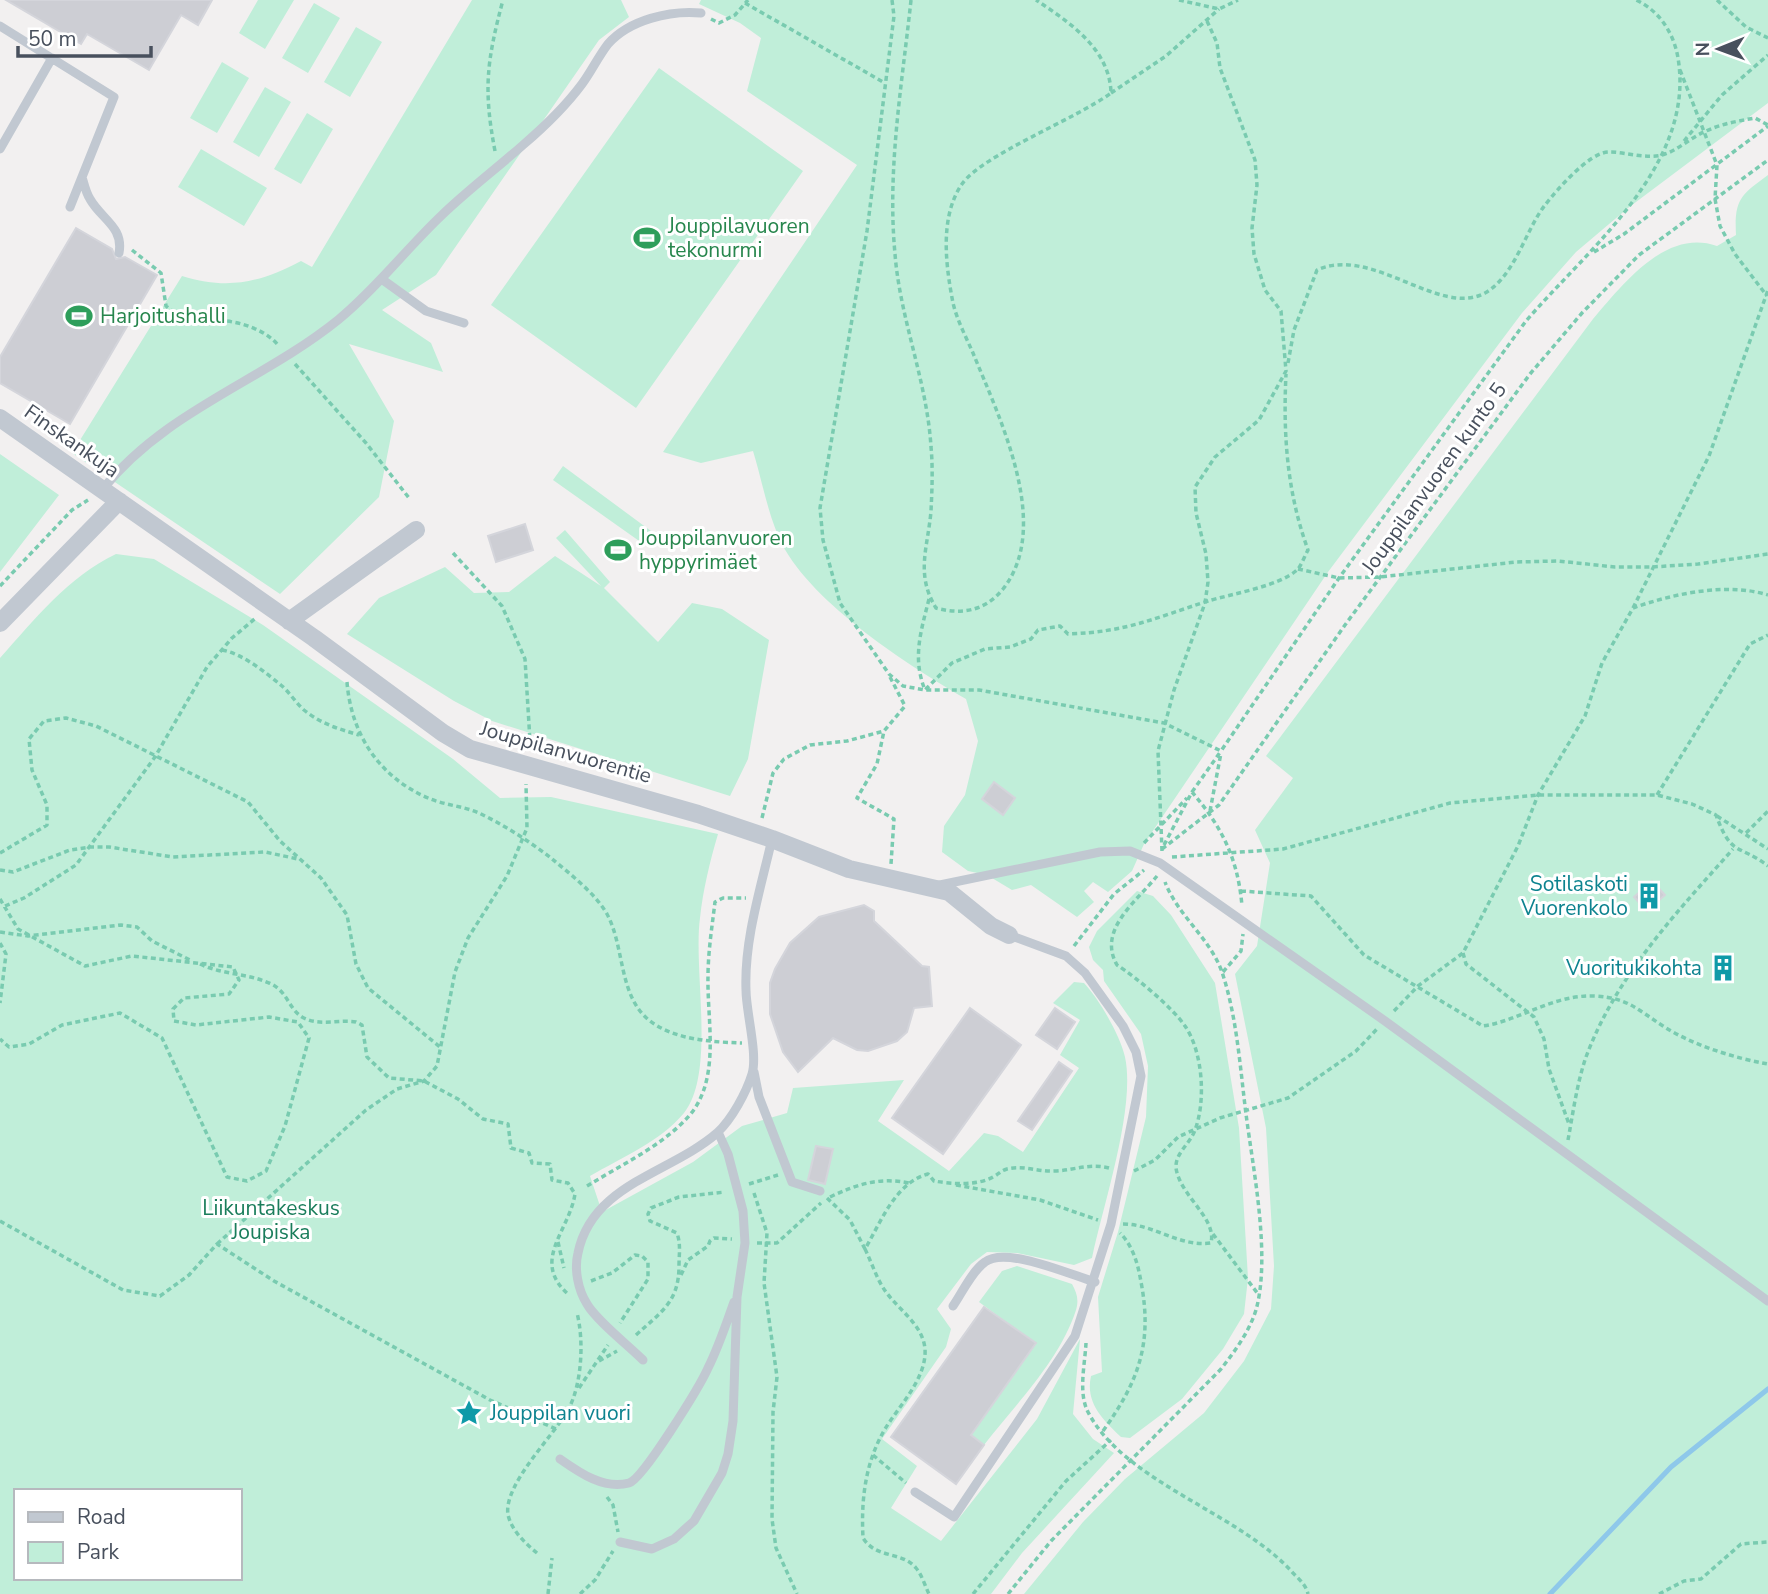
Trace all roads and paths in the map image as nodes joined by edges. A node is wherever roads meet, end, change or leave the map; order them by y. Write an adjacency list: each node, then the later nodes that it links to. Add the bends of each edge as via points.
1 (503, 0): 29 (path, via 489,52 487,108)
2 (892, 0): 19 (path, via 894,16)
3 (911, 0): 55 (path, via 892,182 895,256 932,447 931,512 924,553)
4 (1037, 0): 20 (path, via 1072,24 1098,55 1110,79)
5 (1179, 0): 10 (path)
6 (1238, 0): 11 (path)
7 (1636, 0): 18 (path, via 1663,21 1675,45)
8 (1717, 0): 15 (path, via 1746,27)
9 (747, 1): 12 (path, via 735,15 719,23); 19 (path)
10 (1189, 2): 11 (path)
11 (1219, 9): 13 (path)
12 (701, 13): 29 (lane, via 663,15 636,24 610,43 542,129)
13 (1206, 21): 20 (path, via 1166,56); 41 (path, via 1255,160 1254,254 1265,290 1281,311)
14 (0, 26): 17 (lane)
15 (1768, 38)
16 (1768, 55): 21 (path, via 1722,95)
17 (51, 58): 25 (lane); 30 (lane, via 114,97)
18 (1679, 68): 21 (path); 26 (path, via 1678,102)
19 (883, 82): 64 (path, via 863,258 820,508 823,540 840,603)
20 (1111, 93): 55 (path, via 992,160 962,183 949,213 947,262 954,307 1015,463 1022,500 1022,538 1015,572 981,609 953,612 936,608)
21 (1701, 122): 23 (path); 24 (path)
22 (1768, 126): 23 (path, via 1755,118); 28 (path)
23 (1705, 131): 24 (path); 28 (path)
24 (1681, 145): 26 (path)
25 (0, 149)
26 (1662, 155): 35 (path, via 1642,191); 41 (path, via 1605,152 1590,160 1543,208 1505,274 1485,293 1445,297 1346,263 1317,270 1294,330)
27 (1768, 160): 31 (path, Jouppilanvuoren kunto 5)
28 (1717, 165): 31 (path); 35 (path)
29 (498, 167): 36 (lane, via 442,215)
30 (82, 177): 32 (lane); 33 (lane, via 90,200)
31 (1716, 200): 38 (path, via 1720,226 1735,254); 51 (path, Jouppilanvuoren kunto 5, via 1639,255 1605,287 1530,374)
32 (70, 207)
33 (118, 235): 34 (lane); 40 (path, via 161,273 166,306 175,314 191,321 227,321 269,334)
34 (119, 253)
35 (1589, 255): 52 (path, via 1526,321)
36 (383, 280): 39 (lane, via 426,311); 40 (lane, via 336,321)
37 (1768, 290): 38 (path)
38 (1768, 297): 49 (path, via 1709,456)
39 (464, 323)
40 (286, 354): 43 (lane, via 170,424); 44 (path)
41 (1286, 370): 50 (path, via 1288,479 1308,550); 56 (path, via 1259,420 1215,457 1195,487 1207,568)
42 (0, 418): 43 (street, Finskankuja)
43 (102, 490): 45 (street, Finskankuja); 53 (path, via 72,510)
44 (409, 498)
45 (119, 501): 57 (street, Jouppilanvuorentie); 60 (street)
46 (416, 530): 59 (street)
47 (453, 553): 69 (path, via 502,606 525,660)
48 (1768, 554): 49 (path)
49 (1652, 567): 51 (path, via 1516,562); 58 (path)
50 (1298, 569): 52 (path); 56 (path, via 1246,594)
51 (1380, 577): 52 (path); 79 (path, Jouppilanvuoren kunto 5)
52 (1339, 578): 72 (path)
53 (0, 586)
54 (1768, 595): 58 (path, via 1756,591 1691,594 1663,597)
55 (930, 597): 65 (path, via 918,646 917,670)
56 (1205, 603): 65 (path, via 1106,633 1068,634 1060,626 1038,630 1031,639 985,649 952,663); 66 (path)
57 (270, 607): 59 (street, Jouppilanvuorentie); 62 (path)
58 (1633, 608): 76 (path, via 1602,663 1585,716)
59 (289, 621): 63 (street, Jouppilanvuorentie)
60 (0, 623)
61 (1768, 635): 77 (path, via 1750,644)
62 (222, 650): 68 (path, via 251,662 303,710 328,726); 73 (path, via 207,667)
63 (346, 663): 68 (path, via 350,705); 74 (street, Jouppilanvuorentie, via 470,749)
64 (889, 674): 65 (path, via 903,685); 67 (path, via 905,706)
65 (925, 690): 66 (path, via 979,690)
66 (1164, 723): 72 (path); 82 (path, via 1157,751)
67 (884, 731): 81 (path, via 810,745 784,758 773,773); 97 (path, via 877,764 857,798 894,819)
68 (359, 735): 84 (path, via 376,761 419,793 477,812)
69 (530, 741)
70 (525, 746): 71 (path)
71 (538, 749)
72 (1221, 751): 75 (path); 79 (path)
73 (155, 757): 86 (path); 91 (path, via 96,726 66,718 44,721 29,739 32,770 47,805 47,825); 93 (path, via 248,802)
74 (526, 764): 84 (path, via 527,828); 85 (street, Jouppilanvuorentie)
75 (1192, 792): 79 (path); 82 (path); 87 (path)
76 (1538, 795): 77 (path); 92 (path, via 1450,803 1283,849); 108 (path, via 1518,846)
77 (1657, 795): 80 (path)
78 (1768, 811): 83 (path)
79 (1210, 813): 87 (path, Jouppilanvuoren kunto 5); 92 (path)
80 (1716, 816): 83 (path); 88 (path)
81 (761, 824)
82 (1160, 828): 87 (path); 90 (path)
83 (1746, 833): 89 (path)
84 (523, 838): 119 (path, via 573,877 606,912 637,1009 652,1023); 121 (path, via 508,876 468,938 455,972)
85 (772, 839): 97 (street, Jouppilanvuorentie); 100 (lane)
86 (90, 847): 93 (path, via 173,857 265,852); 96 (path, via 47,857 13,872); 102 (path, via 76,865)
87 (1162, 849): 94 (path)
88 (1733, 849): 95 (path); 114 (path, via 1664,929)
89 (1768, 849)
90 (1130, 851): 94 (lane); 98 (lane, via 1100,852 940,883)
91 (0, 853)
92 (1233, 854): 94 (path); 99 (path)
93 (300, 859): 121 (path, via 347,915 356,964 368,988)
94 (1157, 859): 103 (lane); 109 (path, via 1114,894)
95 (1768, 866)
96 (0, 870)
97 (889, 880): 98 (street, Jouppilanvuorentie)
98 (930, 889): 105 (street, Jouppilanvuorentie, via 949,892)
99 (1241, 891): 103 (path); 113 (path, via 1311,895 1364,955)
100 (758, 897): 119 (path, via 715,902 709,949); 120 (lane, via 745,988)
101 (0, 899): 102 (path)
102 (5, 907): 106 (path)
103 (1244, 922): 111 (path, via 1241,951); 117 (lane)
104 (0, 932): 106 (path)
105 (1009, 935): 109 (lane)
106 (28, 936): 110 (path, via 85,966 132,956); 110 (path, via 129,926)
107 (0, 943): 115 (path, via 6,954)
108 (1464, 953): 113 (path); 116 (path, via 1466,964)
109 (1066, 956): 130 (lane, via 1096,986 1136,1052 1140,1076)
110 (195, 962): 112 (path); 112 (path, via 233,967)
111 (1222, 973): 125 (path, via 1237,1038); 127 (path, via 1214,954 1173,900 1162,870 1111,932 1110,948 1117,965 1185,1026 1199,1069)
112 (237, 976): 118 (path, via 239,981 229,994 184,998 173,1010 174,1021 196,1025 269,1017 298,1022 309,1038 285,1126 266,1171 247,1181 227,1177 162,1038 120,1013 62,1025 29,1044 9,1047); 124 (path, via 282,989 300,1016 310,1021 362,1025 372,1063 397,1080)
113 (1418, 986): 116 (path, via 1483,1026 1502,1023); 117 (path)
114 (1613, 1000): 116 (path, via 1562,998); 122 (path, via 1639,1007 1663,1027 1694,1040); 126 (path, via 1586,1059)
115 (0, 1003)
116 (1525, 1010): 126 (path, via 1534,1017 1544,1039 1549,1069)
117 (1385, 1021): 125 (path, via 1356,1051 1288,1098); 129 (lane)
118 (0, 1039)
119 (709, 1040): 120 (path); 136 (path, via 705,1092 689,1116 666,1137)
120 (751, 1043): 123 (lane)
121 (440, 1047): 124 (path, via 436,1066)
122 (1768, 1064)
123 (753, 1071): 128 (lane); 132 (lane)
124 (424, 1081): 143 (path, via 483,1119 508,1124 511,1148 529,1153 537,1166 550,1164 552,1180 572,1186 572,1213); 145 (path, via 397,1089 366,1110)
125 (1245, 1109): 127 (path); 152 (path, via 1262,1262)
126 (1570, 1127): 129 (path)
127 (1195, 1131): 130 (path, via 1178,1138 1155,1160 1132,1172); 142 (path, via 1177,1159 1177,1170)
128 (718, 1132): 131 (lane); 149 (lane, via 615,1194 590,1221 580,1241)
129 (1565, 1153): 153 (lane)
130 (1123, 1171): 134 (path, via 1094,1164 1052,1172 1021,1166 1002,1170 993,1178); 141 (lane)
131 (732, 1173): 135 (path); 138 (lane)
132 (789, 1174): 135 (path); 137 (lane, via 792,1182)
133 (909, 1183): 134 (path, via 928,1174 934,1181); 139 (path, via 871,1181); 147 (path)
134 (951, 1184): 141 (path, via 1040,1200)
135 (747, 1185): 146 (path, via 760,1206)
136 (587, 1186)
137 (803, 1186): 139 (lane); 139 (path)
138 (736, 1188): 144 (lane); 148 (path, via 716,1195 679,1197 651,1208 650,1221 677,1233 681,1242)
139 (824, 1195): 146 (path, via 777,1242); 147 (path, via 850,1220)
140 (0, 1221): 145 (path, via 123,1290 160,1296 189,1275)
141 (1111, 1224): 142 (path, via 1137,1224 1199,1245 1211,1243); 150 (lane); 163 (path, via 1127,1240 1136,1259 1147,1334 1126,1399)
142 (1213, 1234): 152 (path)
143 (558, 1239): 149 (path, via 561,1265); 149 (path, via 550,1265 557,1285 573,1298)
144 (745, 1241): 146 (path); 148 (path, via 715,1238 688,1260); 151 (lane)
145 (216, 1244): 162 (path, via 490,1400)
146 (766, 1244): 176 (path, via 764,1283 777,1377 772,1519 776,1548)
147 (865, 1249): 165 (path, via 884,1290 918,1328 925,1348 912,1388)
148 (680, 1276): 158 (path, via 673,1300)
149 (578, 1279): 156 (lane, via 587,1305); 156 (path, via 601,1279 635,1255 648,1262 648,1279)
150 (1095, 1282): 154 (lane, via 1000,1256 985,1262); 169 (lane, via 1075,1336 954,1517)
151 (737, 1294): 168 (lane, via 707,1370 649,1464 633,1482 614,1486); 170 (lane, via 733,1421 722,1474 694,1521 674,1539 652,1549)
152 (1259, 1296): 167 (path, via 1241,1342 1222,1369)
153 (1768, 1301)
154 (953, 1306)
155 (576, 1311): 161 (path, via 580,1324)
156 (614, 1331): 158 (lane); 160 (path)
157 (1086, 1341): 163 (path, via 1084,1397 1088,1412)
158 (627, 1344): 159 (lane); 160 (path)
159 (643, 1360)
160 (599, 1361): 161 (path)
161 (578, 1389): 162 (path)
162 (556, 1429): 172 (path, via 513,1490 508,1514 519,1537)
163 (1103, 1431): 164 (path)
164 (1111, 1440): 167 (path); 178 (path, via 1066,1481)
165 (873, 1455): 169 (path); 177 (path, via 865,1481 863,1538 876,1552 917,1569)
166 (560, 1459): 168 (lane)
167 (1130, 1459): 179 (path, via 1051,1541); 180 (path, via 1276,1554)
168 (587, 1476): 170 (path, via 613,1504)
169 (915, 1492)
170 (620, 1542): 175 (path)
171 (1768, 1542): 181 (path, via 1741,1544 1701,1579 1684,1581)
172 (537, 1553)
173 (552, 1558): 174 (path)
174 (548, 1594)
175 (580, 1594)
176 (797, 1594)
177 (929, 1594)
178 (973, 1594)
179 (1008, 1594)
180 (1308, 1594)
181 (1659, 1594)

